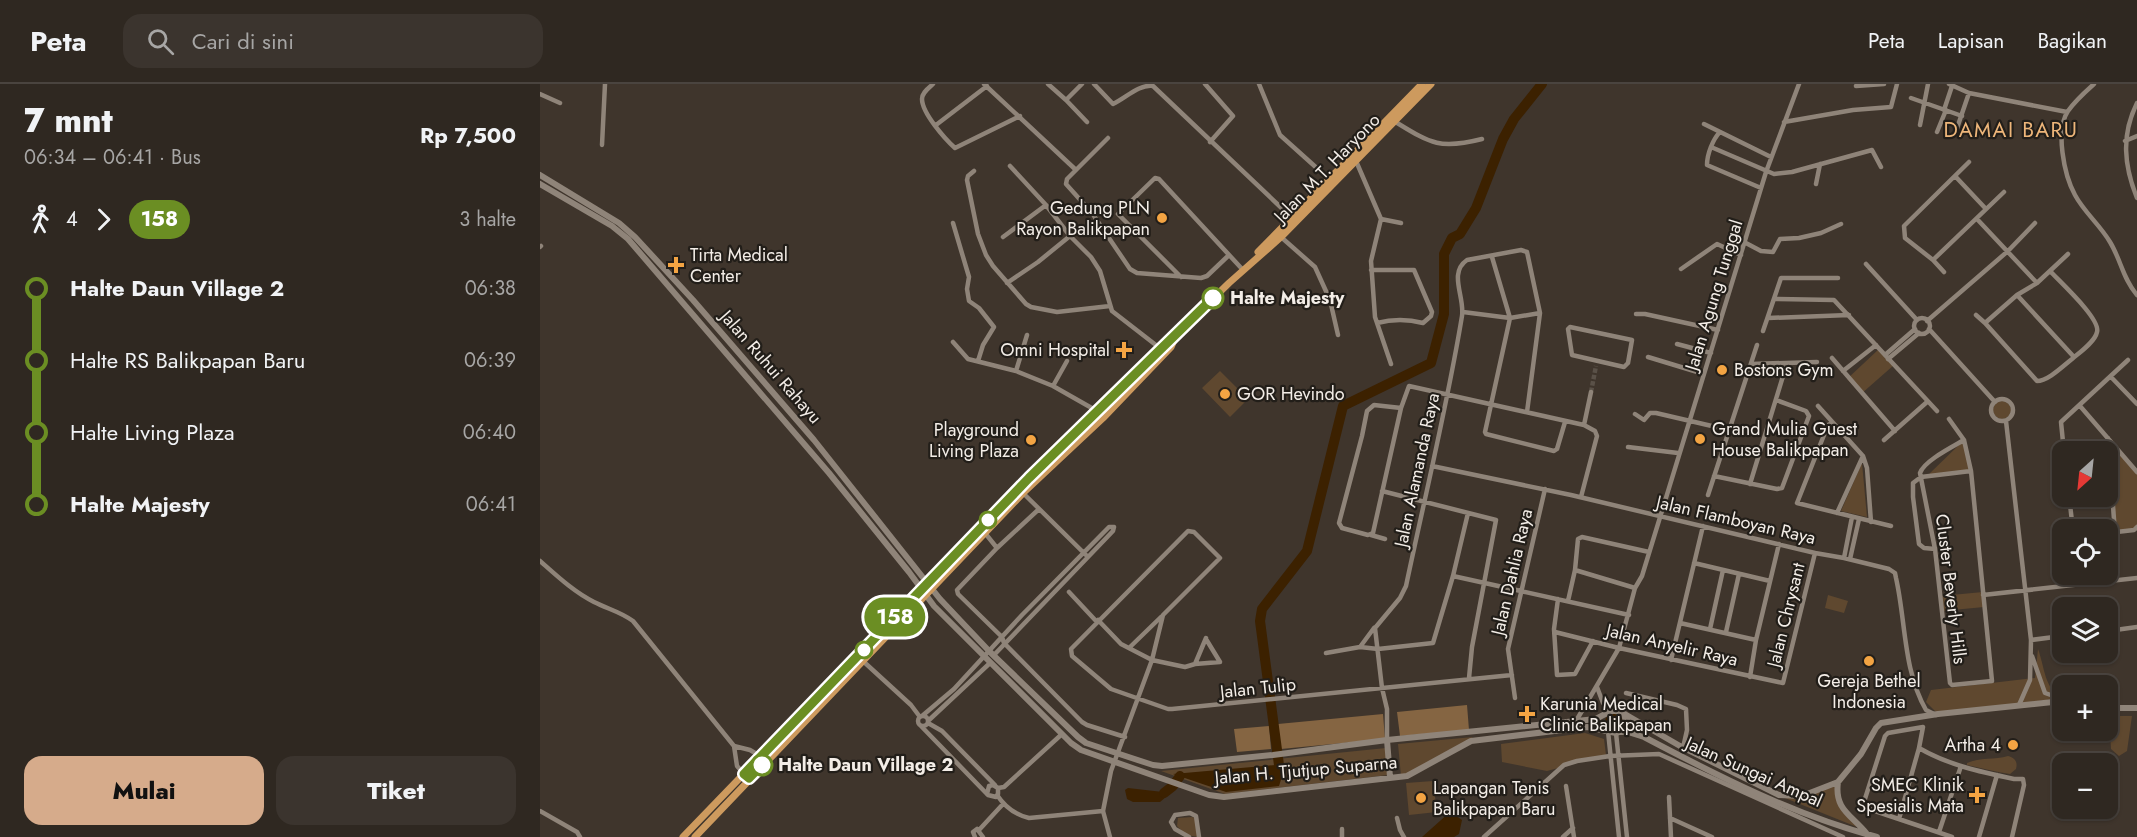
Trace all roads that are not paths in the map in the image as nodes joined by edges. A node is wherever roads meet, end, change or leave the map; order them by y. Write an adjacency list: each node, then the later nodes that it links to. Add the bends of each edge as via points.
1 (605, 84): 44 (street)
2 (933, 84): 34 (street, via 922,98)
3 (1048, 84): 22 (street)
4 (1082, 84): 22 (street)
5 (1094, 84): 17 (street, via 1113,104)
6 (1204, 84): 43 (street, via 1233,116)
7 (1259, 84): 57 (street, via 1280,135)
8 (1422, 84): 57 (main road, Jalan M.T. Haryono)
9 (1431, 84): 30 (main road, Jalan M.T. Haryono)
10 (1799, 84): 32 (street, Jalan Agung Tunggal)
11 (1884, 84): 18 (street)
12 (1897, 84): 32 (street, via 1891,107)
13 (1928, 84): 24 (street)
14 (2094, 84): 27 (street)
15 (985, 85): 28 (street); 34 (street)
16 (1951, 85): 19 (street); 26 (street)
17 (1138, 86): 43 (street, via 1153,86)
18 (1856, 86)
19 (1969, 93): 27 (street); 29 (street)
20 (540, 94): 23 (street)
21 (1911, 98): 24 (street)
22 (1066, 100): 31 (street)
23 (560, 103)
24 (1924, 103): 26 (street); 35 (street)
25 (2137, 103): 42 (street)
26 (1945, 110): 29 (street); 37 (street)
27 (2067, 112): 94 (street, via 2062,150 2075,195 2111,243 2126,281)
28 (1020, 116): 34 (street, via 956,148); 52 (street)
29 (1962, 116): 38 (street)
30 (1394, 121): 41 (street, via 1435,143); 47 (main road, Jalan M.T. Haryono)
31 (1087, 122)
32 (1784, 122): 46 (street, Jalan Agung Tunggal)
33 (1704, 124): 36 (street)
34 (936, 125)
35 (1920, 125)
36 (1720, 132): 45 (street); 46 (street)
37 (1937, 132)
38 (1955, 134)
39 (2137, 136): 42 (street)
40 (1108, 138): 52 (street)
41 (1482, 139)
42 (2125, 141): 61 (street, via 2127,165)
43 (1210, 142): 66 (street)
44 (602, 145)
45 (1711, 147): 54 (street); 60 (street, via 1707,165)
46 (1771, 156): 54 (street, Jalan Agung Tunggal)
47 (1356, 161): 67 (street); 75 (main road, Jalan M.T. Haryono)
48 (1969, 162): 56 (street)
49 (1820, 164): 51 (street, via 1872,150); 54 (street, via 1783,174); 59 (street)
50 (1010, 166): 64 (street)
51 (1881, 167)
52 (1076, 170): 89 (street, via 1066,186 1092,213 1130,269)
53 (975, 171): 91 (street, via 967,180 978,234 986,255)
54 (1766, 172): 60 (street, Jalan Agung Tunggal)
55 (540, 175): 96 (main road, Jalan Ruhui Rahayu, via 627,230)
56 (1955, 176): 65 (street); 82 (street, via 1904,226 1905,238)
57 (1329, 178): 66 (main road, Jalan M.T. Haryono)
58 (540, 184): 97 (main road, Jalan Ruhui Rahayu, via 622,233)
59 (1816, 184)
60 (1761, 188): 76 (street, Jalan Agung Tunggal)
61 (2135, 188): 63 (street)
62 (2004, 192): 65 (street)
63 (2137, 198)
64 (1046, 205): 73 (street); 74 (street)
65 (1986, 209): 68 (street)
66 (1291, 217): 85 (main road, Jalan M.T. Haryono)
67 (1381, 219): 70 (street); 86 (street)
68 (1977, 219): 77 (street); 82 (street)
69 (953, 223): 128 (street, via 969,277 969,300 994,327)
70 (1401, 223)
71 (2035, 223): 77 (street)
72 (1841, 224): 76 (street, via 1821,233 1780,239 1773,252)
73 (1070, 236): 91 (street); 98 (street, via 1100,271)
74 (1002, 237)
75 (1281, 237): 85 (main road, Jalan M.T. Haryono); 115 (street, via 1315,267 1330,300)
76 (1744, 242): 79 (street, Jalan Agung Tunggal)
77 (2008, 251): 92 (street); 107 (street)
78 (2068, 254): 87 (street)
79 (1740, 255): 84 (street, via 1718,244); 111 (street, Jalan Agung Tunggal)
80 (1228, 256): 85 (street); 89 (street, via 1204,277); 89 (street, via 1155,178 1118,214)
81 (1492, 256): 99 (street, Jalan Alamanda Raya, via 1467,260 1460,266 1457,272); 100 (street, Jalan Alamanda Raya, via 1527,252); 104 (street)
82 (1933, 260): 88 (street)
83 (1866, 264): 106 (street)
84 (1681, 268)
85 (1243, 270): 116 (main road, Jalan M.T. Haryono)
86 (1371, 270): 108 (street); 108 (street, via 1414,270 1432,312 1423,323)
87 (2050, 271): 92 (street); 125 (street, via 2096,320 2098,327 2095,337)
88 (1944, 272)
89 (1181, 277)
90 (1839, 278): 95 (street, via 1784,277 1779,280)
91 (1007, 283): 98 (street, via 1026,304 1037,309 1057,312)
92 (2037, 283): 93 (street)
93 (2017, 295): 109 (street); 125 (street)
94 (2137, 295)
95 (1773, 299): 102 (street, via 1834,300); 105 (street)
96 (693, 300): 97 (main road); 214 (main road, Jalan Ruhui Rahayu, via 814,440)
97 (686, 306): 214 (main road, Jalan Ruhui Rahayu)
98 (1110, 306): 121 (street)
99 (1463, 312): 104 (street); 141 (street, Jalan Alamanda Raya)
100 (1540, 313): 104 (street); 152 (street)
101 (1636, 314): 111 (street)
102 (1849, 315): 105 (street); 120 (street)
103 (1976, 315): 109 (street)
104 (1510, 318): 145 (street)
105 (1768, 318): 112 (street)
106 (1917, 320): 107 (street); 113 (street)
107 (1928, 321): 110 (street)
108 (1377, 323): 133 (street)
109 (1984, 323): 125 (street, via 2037,381)
110 (1929, 329): 113 (street, via 1926,333); 144 (street)
111 (1718, 330): 122 (street, Jalan Agung Tunggal)
112 (1763, 331)
113 (1917, 331): 124 (street)
114 (1027, 335): 135 (street)
115 (1338, 335)
116 (1176, 336): 121 (main road, Jalan M.T. Haryono); 177 (main road, Jalan M.T. Haryono, via 1171,347 1103,418)
117 (953, 342): 128 (street, via 964,357)
118 (1677, 344): 122 (street)
119 (1757, 345): 134 (street)
120 (1876, 345): 124 (street); 136 (street)
121 (1161, 349): 150 (main road, Jalan M.T. Haryono)
122 (1711, 353): 137 (street, Jalan Agung Tunggal)
123 (1648, 357): 137 (street)
124 (1887, 357): 143 (street)
125 (2074, 357)
126 (1832, 358): 136 (street)
127 (2128, 360): 138 (street)
128 (978, 361): 135 (street)
129 (1067, 361): 139 (street)
130 (1817, 362): 132 (street)
131 (1597, 363): 131 (street, via 1571,353 1568,328 1633,340 1625,366)
132 (1786, 363): 134 (street); 142 (street)
133 (1391, 364)
134 (1750, 364): 160 (street)
135 (1016, 371): 139 (street)
136 (1844, 371): 161 (street)
137 (1704, 374): 155 (street, Jalan Agung Tunggal)
138 (2111, 377): 146 (street); 148 (street)
139 (1053, 386): 150 (street)
140 (1591, 392): 159 (street)
141 (1446, 396): 145 (street); 149 (street, via 1410,386); 169 (street, Jalan Alamanda Raya)
142 (1776, 400): 174 (street); 174 (street, via 1806,411 1809,416 1782,488)
143 (1927, 402): 151 (street); 161 (street)
144 (1995, 402): 156 (street, via 1993,415); 156 (street, via 2005,399 2011,403 2012,414)
145 (1491, 404): 152 (street); 157 (street, via 1486,434 1554,451)
146 (2137, 404)
147 (1818, 406): 158 (street)
148 (2080, 406): 162 (street); 165 (street, via 2061,423)
149 (1401, 408): 176 (street); 194 (street, via 1374,405 1367,411 1339,523 1342,528)
150 (1097, 411): 214 (main road, Jalan M.T. Haryono)
151 (1937, 411)
152 (1527, 412): 157 (street)
153 (1635, 414): 155 (street, via 1643,420 1653,413)
154 (1948, 419): 164 (street)
155 (1689, 420): 160 (street); 167 (street, Jalan Agung Tunggal)
156 (2006, 421): 217 (street)
157 (1565, 422): 159 (street)
158 (1832, 423): 168 (street); 183 (street, via 1797,503)
159 (1584, 425): 179 (street, via 1597,434)
160 (1729, 430): 172 (street)
161 (1895, 431): 163 (street)
162 (2108, 438): 171 (street); 187 (street)
163 (1884, 440)
164 (1964, 440): 170 (street, Cluster Beverly Hills); 173 (street, via 1926,464)
165 (2063, 441)
166 (1628, 447): 167 (street)
167 (1678, 453): 184 (street, Jalan Agung Tunggal)
168 (1863, 456): 183 (street); 188 (street)
169 (1432, 466): 175 (street, Jalan Flamboyan Raya); 180 (street, Jalan Alamanda Raya)
170 (1971, 471): 173 (street); 219 (street, Cluster Beverly Hills)
171 (2137, 472)
172 (1714, 476): 174 (street); 178 (street)
173 (1921, 477): 198 (street, Cluster Beverly Hills); 198 (street, via 1915,480 1913,488 1918,544)
174 (1750, 484)
175 (1545, 489): 179 (street, Jalan Flamboyan Raya); 216 (street, Jalan Dahlia Raya)
176 (1382, 491): 180 (street); 194 (street)
177 (1023, 494): 181 (street); 192 (main road, Jalan M.T. Haryono)
178 (1708, 495)
179 (1581, 497): 184 (street, Jalan Flamboyan Raya)
180 (1424, 503): 182 (street); 227 (street, Jalan Alamanda Raya, via 1406,586)
181 (1039, 509): 197 (street); 199 (street)
182 (1468, 513): 210 (street); 212 (street, via 1497,521)
183 (1837, 513): 185 (street)
184 (1659, 515): 189 (street, Jalan Flamboyan Raya); 200 (street, Jalan Agung Tunggal)
185 (1852, 517): 186 (street); 203 (street)
186 (1859, 519): 188 (street); 204 (street)
187 (2114, 519)
188 (1871, 522): 190 (street)
189 (1703, 526): 196 (street, Jalan Flamboyan Raya); 206 (street)
190 (1891, 526)
191 (2137, 527): 193 (street)
192 (985, 533): 197 (street); 214 (main road, Jalan M.T. Haryono)
193 (2118, 533)
194 (1371, 535): 195 (street)
195 (1384, 539)
196 (1779, 544): 201 (street, Jalan Flamboyan Raya); 213 (street)
197 (997, 548): 233 (street, via 957,590)
198 (1935, 549): 219 (street, Cluster Beverly Hills, via 1952,685 1992,681)
199 (1083, 551): 202 (street); 202 (street, via 1114,526); 233 (street)
200 (1649, 552): 207 (street, via 1582,537 1576,540); 215 (street, Jalan Agung Tunggal)
201 (1815, 553): 203 (street, Jalan Flamboyan Raya); 253 (street, Jalan Chrysant)
202 (1088, 557): 233 (street)
203 (1844, 558): 204 (street, Jalan Flamboyan Raya)
204 (1850, 559): 264 (street, Jalan Flamboyan Raya, via 1894,573 1903,609 1906,650)
205 (540, 561): 278 (street, via 593,602 633,621)
206 (1694, 563): 208 (street); 225 (street)
207 (1575, 570): 215 (street); 221 (street)
208 (1723, 570): 209 (street); 228 (street)
209 (1739, 574): 213 (street); 231 (street)
210 (1453, 576): 212 (street); 240 (street, via 1433,643)
211 (2137, 578): 217 (street, Cluster Beverly Hills)
212 (1485, 582): 216 (street); 252 (street)
213 (1770, 582): 234 (street)
214 (926, 588): 241 (main road, Jalan H. Tjutjup Suparna); 244 (main road, Jalan H. Tjutjup Suparna, via 934,606); 247 (main road, Jalan M.T. Haryono); 284 (main road, Jalan M.T. Haryono)
215 (1635, 588): 223 (street, Jalan Agung Tunggal)
216 (1523, 590): 220 (street); 250 (street, Jalan Dahlia Raya, via 1508,649)
217 (2026, 591): 219 (street, Cluster Beverly Hills); 235 (street)
218 (1069, 592): 224 (street)
219 (1983, 595)
220 (1558, 599): 221 (street); 230 (street)
221 (1568, 601): 223 (street)
222 (1163, 615): 224 (street, via 1220,560 1194,532 1186,532); 238 (street); 245 (street)
223 (1629, 615): 239 (street, Jalan Agung Tunggal)
224 (1097, 621): 238 (street); 259 (street, Jalan Tulip, via 1071,649 1072,656 1107,687)
225 (1680, 623): 228 (street); 246 (street)
226 (2137, 627): 229 (street)
227 (1375, 628): 237 (street, Jalan Alamanda Raya); 240 (street)
228 (1710, 629): 231 (street)
229 (2118, 630)
230 (1555, 632): 236 (street, Jalan Anyelir Raya); 236 (street, via 1558,675 1575,674)
231 (1726, 632): 234 (street)
232 (2052, 637): 235 (street)
233 (1003, 640): 241 (street); 276 (street, via 1082,722)
234 (1756, 640): 251 (street)
235 (2031, 640): 243 (street)
236 (1593, 641): 239 (street, Jalan Anyelir Raya)
237 (1360, 647): 240 (street); 242 (street)
238 (1129, 648): 245 (street)
239 (1619, 648): 246 (street, Jalan Anyelir Raya); 254 (street, Jalan Agung Tunggal)
240 (1378, 649): 255 (street)
241 (992, 653): 244 (street); 281 (main road, Jalan H. Tjutjup Suparna, via 1078,737)
242 (1326, 653)
243 (2032, 654): 257 (street, via 2044,693); 261 (street, via 2029,685)
244 (984, 658): 248 (main road, Jalan H. Tjutjup Suparna); 268 (street)
245 (1152, 660): 249 (street, via 1185,667); 259 (street)
246 (1671, 660): 251 (street, Jalan Anyelir Raya)
247 (864, 662): 268 (street); 284 (main road, Jalan M.T. Haryono)
248 (990, 663): 271 (street); 275 (main road, Jalan H. Tjutjup Suparna)
249 (1195, 664): 249 (street, via 1221,662 1206,637)
250 (1512, 675): 252 (street); 258 (street, Jalan Dahlia Raya)
251 (1750, 677): 253 (street, Jalan Anyelir Raya)
252 (1469, 678): 255 (street)
253 (1784, 682)
254 (1597, 687): 265 (street); 270 (street, Jalan Agung Tunggal)
255 (1382, 688): 259 (street, Jalan Tulip, via 1172,710); 277 (street)
256 (1626, 693): 279 (street, via 1686,709)
257 (2052, 696)
258 (1515, 698)
259 (1138, 699): 276 (street)
260 (2052, 701): 261 (main road)
261 (2019, 705): 267 (main road)
262 (2118, 708): 263 (main road)
263 (2137, 708)
264 (1926, 710): 267 (street); 269 (street)
265 (1610, 712): 266 (main road); 270 (main road, Jalan H. Tjutjup Suparna, via 1596,719); 273 (main road, via 1604,724)
266 (1621, 712): 274 (main road, via 1626,724); 279 (main road, Jalan Sungai Ampal)
267 (1936, 715): 269 (main road)
268 (921, 717): 271 (street); 272 (street)
269 (1919, 717): 290 (main road, via 1881,723)
270 (1576, 721): 277 (main road, Jalan H. Tjutjup Suparna)
271 (928, 722): 272 (street); 292 (street, via 942,731)
272 (921, 726): 293 (street)
273 (1608, 731): 274 (main road); 283 (street); 289 (main road, Jalan H. Tjutjup Suparna, via 1587,727 1471,741 1412,775)
274 (1618, 733): 282 (street); 306 (main road, Jalan Sungai Ampal, via 1644,737 1783,804)
275 (1062, 734): 285 (main road, Jalan H. Tjutjup Suparna, via 1081,750); 292 (street, via 1004,786)
276 (1125, 737): 281 (street)
277 (1387, 740): 281 (main road, Jalan H. Tjutjup Suparna, via 1158,766); 289 (main road)
278 (735, 746): 284 (street); 288 (street, via 737,766)
279 (1683, 748): 290 (main road, Jalan Sungai Ampal, via 1779,795 1802,796)
280 (1919, 748): 286 (street); 301 (street); 301 (street, via 1923,727 1888,733 1863,801 1866,808)
281 (1118, 754): 285 (street)
282 (1617, 755): 283 (street); 319 (street); 322 (street, via 1659,754)
283 (1610, 756): 315 (street, via 1564,765); 318 (street)
284 (764, 759): 288 (main road, Jalan M.T. Haryono)
285 (1115, 762): 289 (main road, Jalan H. Tjutjup Suparna, via 1224,797); 298 (street)
286 (1961, 766): 287 (street); 304 (street)
287 (1997, 775): 325 (street); 326 (street, via 2023,778)
288 (747, 776): 307 (main road, Jalan M.T. Haryono); 309 (main road, Jalan M.T. Haryono)
289 (1390, 777)
290 (1838, 782): 306 (main road, via 1840,805)
291 (1566, 786): 302 (street)
292 (996, 787): 293 (street, via 989,786); 294 (street)
293 (987, 794): 294 (street)
294 (997, 795): 296 (street)
295 (1669, 797): 300 (street)
296 (1003, 804): 298 (street, via 1029,818); 305 (street)
297 (540, 811): 308 (street)
298 (1104, 811): 310 (street)
299 (1397, 818): 314 (street)
300 (1670, 818): 320 (street); 321 (street)
301 (1899, 819): 304 (street)
302 (1573, 828): 316 (street); 317 (street)
303 (1342, 829): 313 (street)
304 (1940, 832): 324 (street)
305 (977, 835)
306 (1868, 835): 323 (main road, Jalan Sungai Ampal)
307 (699, 836)
308 (580, 837)
309 (683, 837)
310 (1110, 837)
311 (1189, 837): 312 (street, via 1173,827 1175,815 1196,816)
312 (1199, 837)
313 (1342, 837)
314 (1404, 837)
315 (1484, 837)
316 (1563, 837)
317 (1574, 837)
318 (1619, 837)
319 (1627, 837)
320 (1671, 837)
321 (1712, 837)
322 (1843, 837)
323 (1877, 837)
324 (1952, 837)
325 (1978, 837)
326 (2012, 837)

